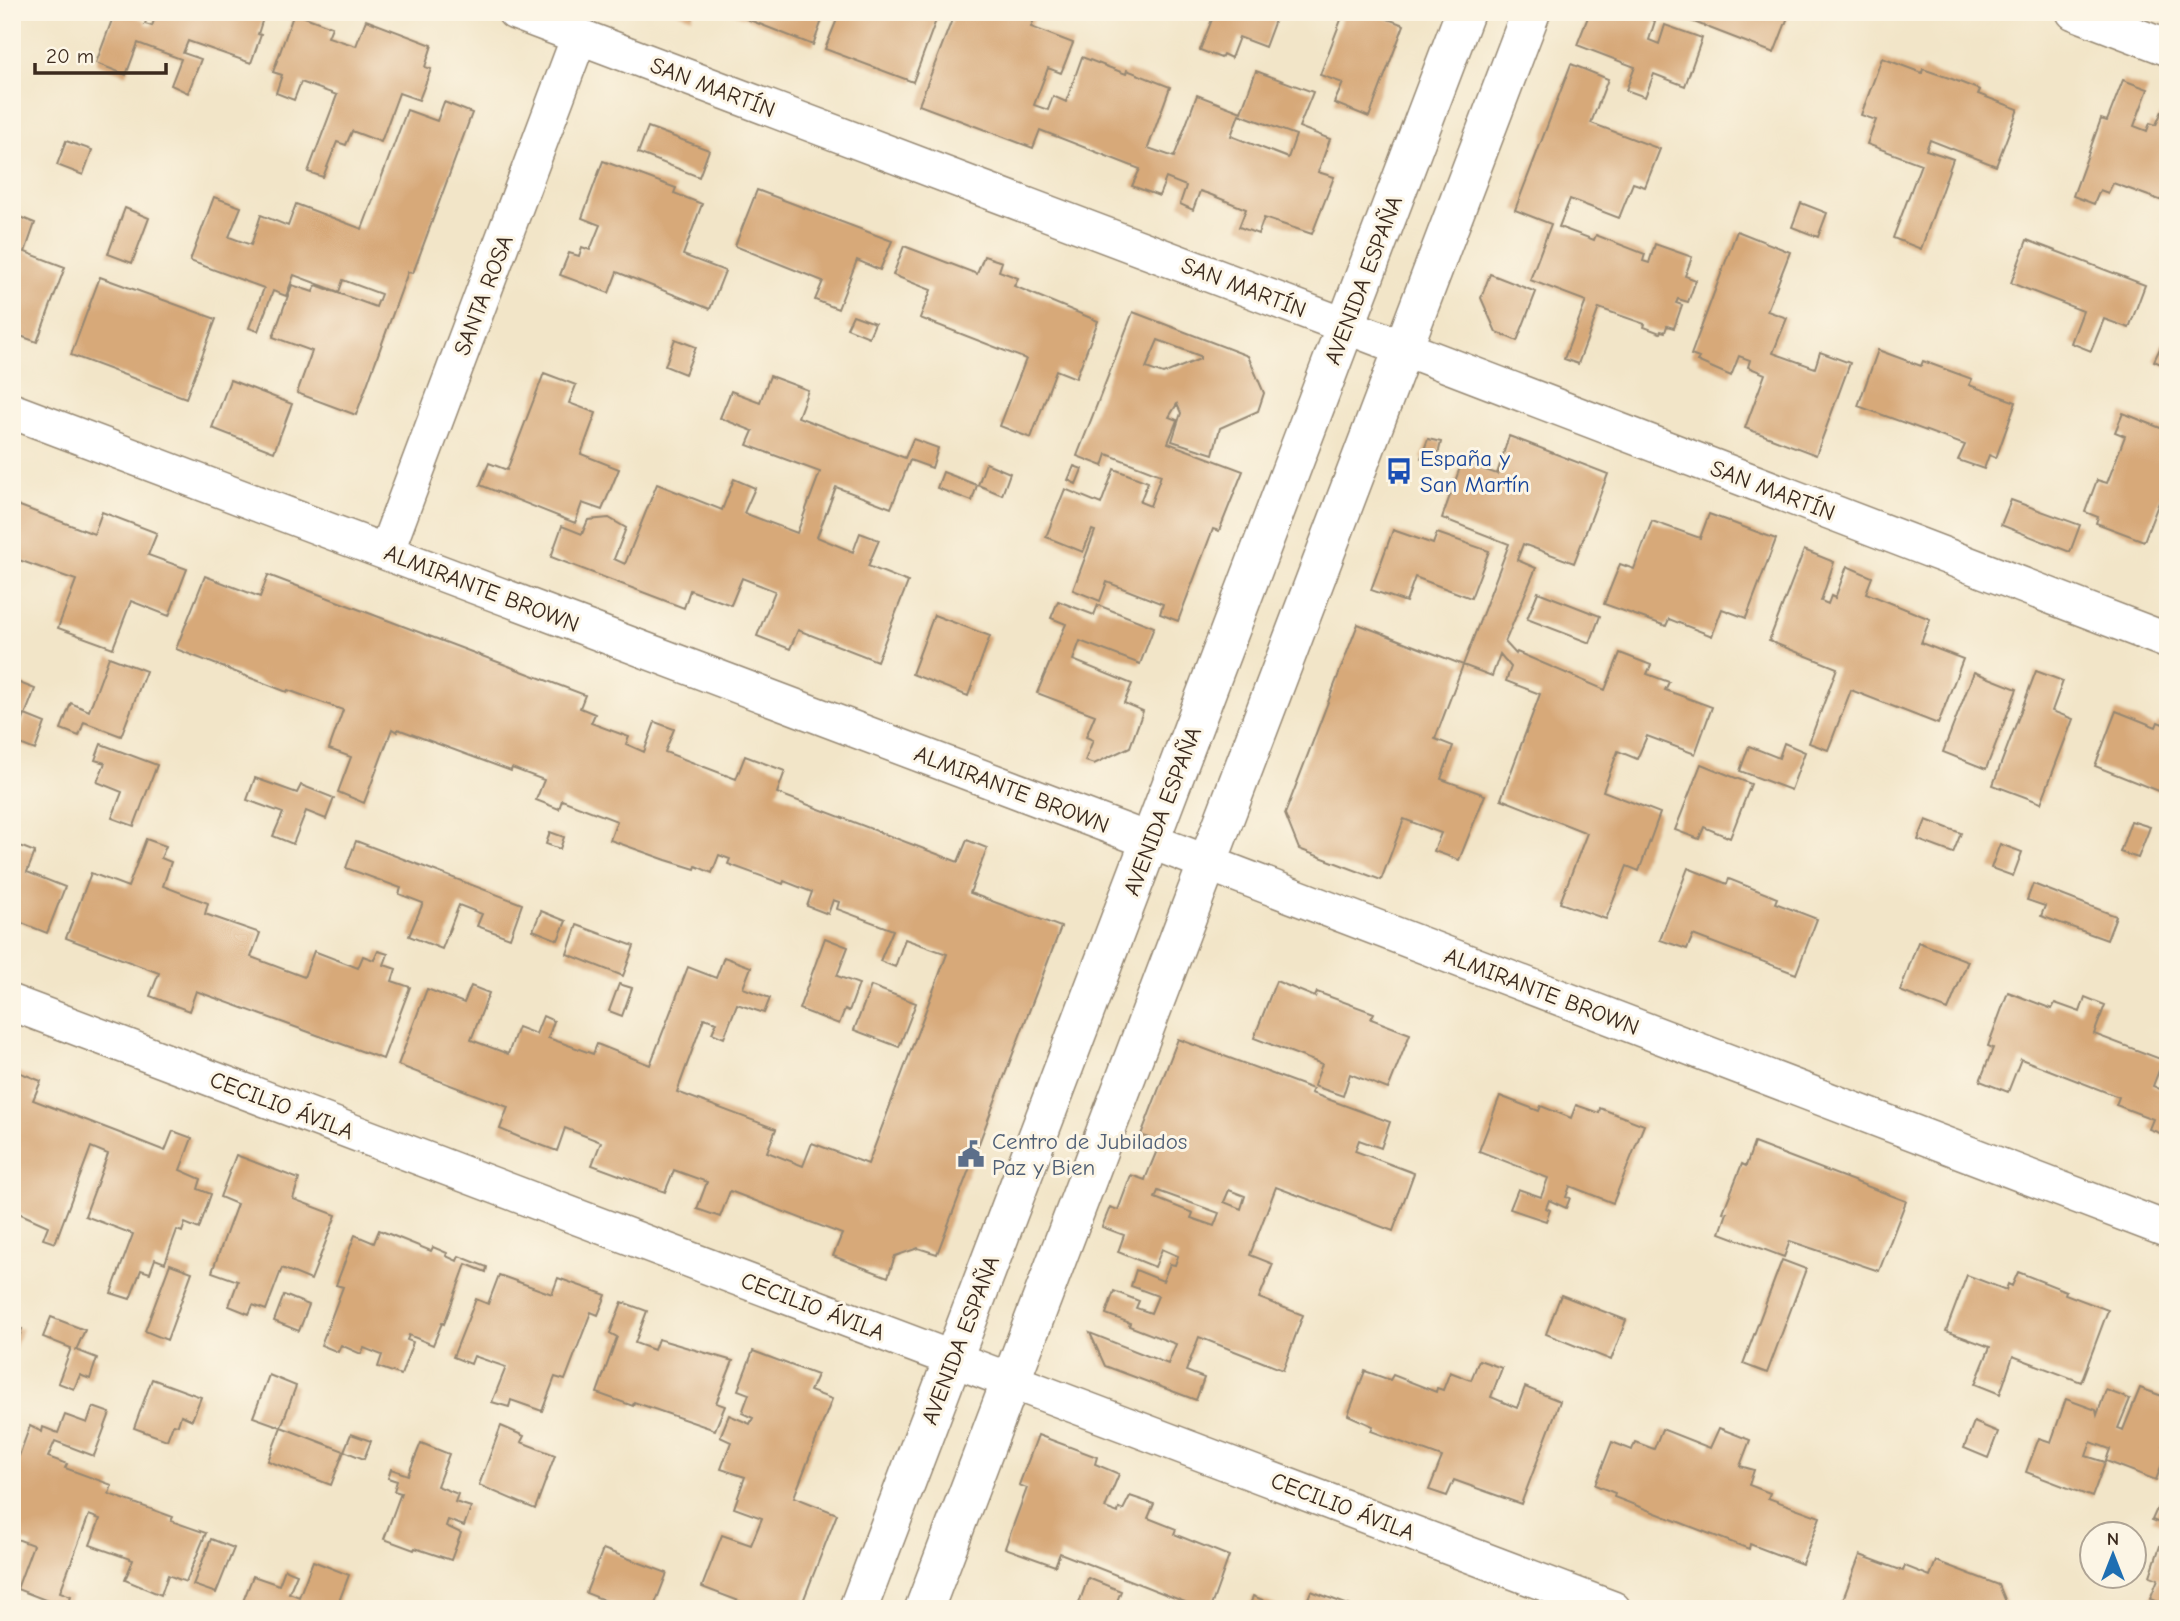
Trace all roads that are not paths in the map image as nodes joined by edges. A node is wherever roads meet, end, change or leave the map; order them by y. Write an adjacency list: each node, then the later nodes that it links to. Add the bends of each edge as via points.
1 (515, 12): 5 (street, SAN MARTÍN)
2 (1465, 12): 7 (main road, AVENIDA ESPAÑA)
3 (1531, 12): 8 (main road)
4 (2074, 12): 6 (street)
5 (579, 37): 7 (street, SAN MARTÍN); 10 (street, SANTA ROSA)
6 (2168, 48)
7 (1346, 326): 8 (street, SAN MARTÍN); 12 (main road, AVENIDA ESPAÑA)
8 (1403, 348): 11 (street, SAN MARTÍN); 13 (main road)
9 (12, 411): 10 (street, ALMIRANTE BROWN)
10 (386, 552): 12 (street, ALMIRANTE BROWN)
11 (2168, 640)
12 (1150, 841): 13 (street, ALMIRANTE BROWN); 16 (main road, AVENIDA ESPAÑA)
13 (1208, 862): 15 (street, ALMIRANTE BROWN); 17 (main road)
14 (12, 1003): 16 (street, CECILIO ÁVILA)
15 (2168, 1230)
16 (953, 1359): 17 (street, CECILIO ÁVILA); 18 (main road, AVENIDA ESPAÑA)
17 (1011, 1380): 19 (main road); 20 (street, CECILIO ÁVILA)
18 (858, 1609)
19 (925, 1609)
20 (1613, 1609)

